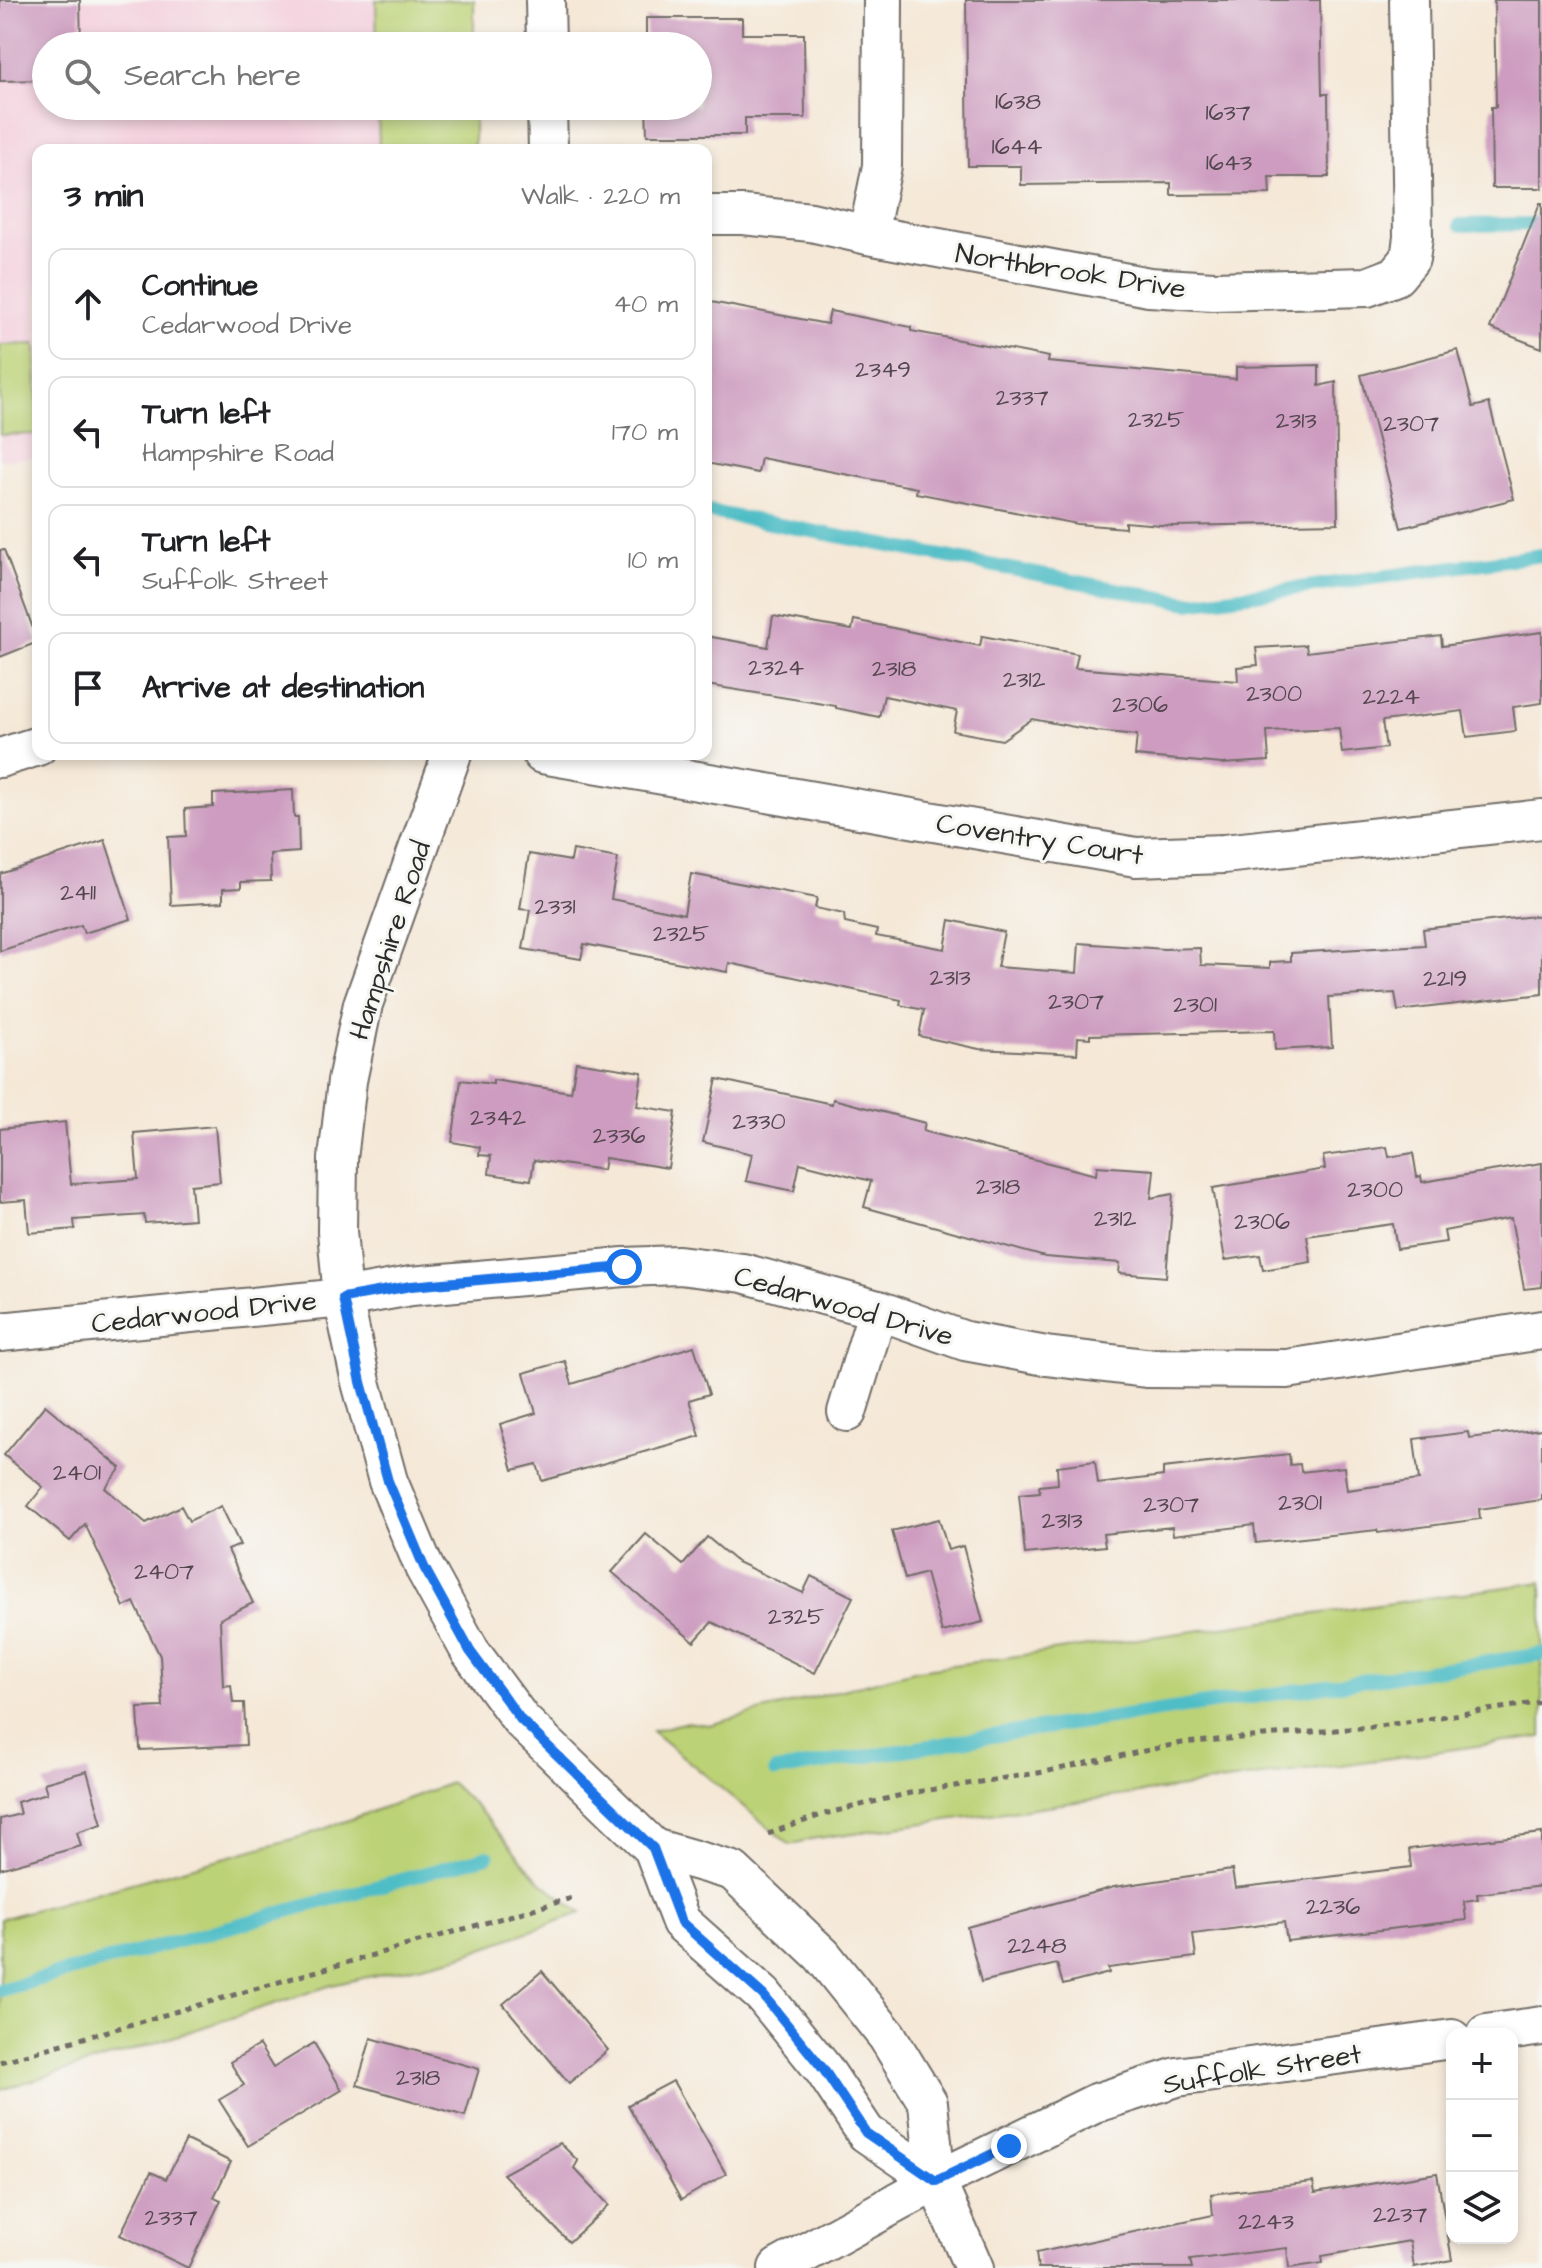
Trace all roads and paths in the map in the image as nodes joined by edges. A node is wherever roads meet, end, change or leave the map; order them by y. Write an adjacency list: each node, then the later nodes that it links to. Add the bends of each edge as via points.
1 (545, 0): 4 (street)
2 (883, 0): 8 (street, via 882,166)
3 (1409, 0): 8 (street, Northbrook Drive, via 1413,237 1410,259 1396,276 1367,287 1149,287)
4 (546, 32)
5 (547, 120): 6 (street)
6 (548, 144)
7 (712, 215): 8 (street, Northbrook Drive, via 811,222)
8 (868, 235)
9 (32, 748): 10 (street)
10 (0, 758)
11 (450, 760): 14 (street, Hampshire Road, via 363,1004 347,1081 338,1159)
12 (577, 760): 13 (street, Coventry Court, via 1136,857 1224,854)
13 (1542, 819)
14 (343, 1298): 15 (street, Cedarwood Drive, via 411,1286 679,1265 743,1273); 17 (street, Cedarwood Drive); 21 (street, Hampshire Road, via 388,1481 424,1567 470,1651 521,1720)
15 (878, 1310): 16 (street, Cedarwood Drive, via 965,1341 1146,1368 1287,1369); 18 (street)
16 (1542, 1330)
17 (0, 1332)
18 (847, 1412)
19 (1542, 1702): 20 (path, via 1372,1727 1182,1743 910,1793)
20 (768, 1834)
21 (653, 1848): 27 (street, Hampshire Road, via 681,1922 763,1995 824,2070 866,2133); 27 (street, Hampshire Road, via 733,1871 822,1955 887,2036 928,2103)
22 (572, 1898): 26 (path)
23 (1542, 2026): 24 (street)
24 (1518, 2029)
25 (1446, 2040): 27 (street, Suffolk Street, via 1177,2077 1096,2103)
26 (0, 2062)
27 (936, 2181): 28 (street, Suffolk Street); 29 (street, Hampshire Road)
28 (778, 2268)
29 (974, 2268)

